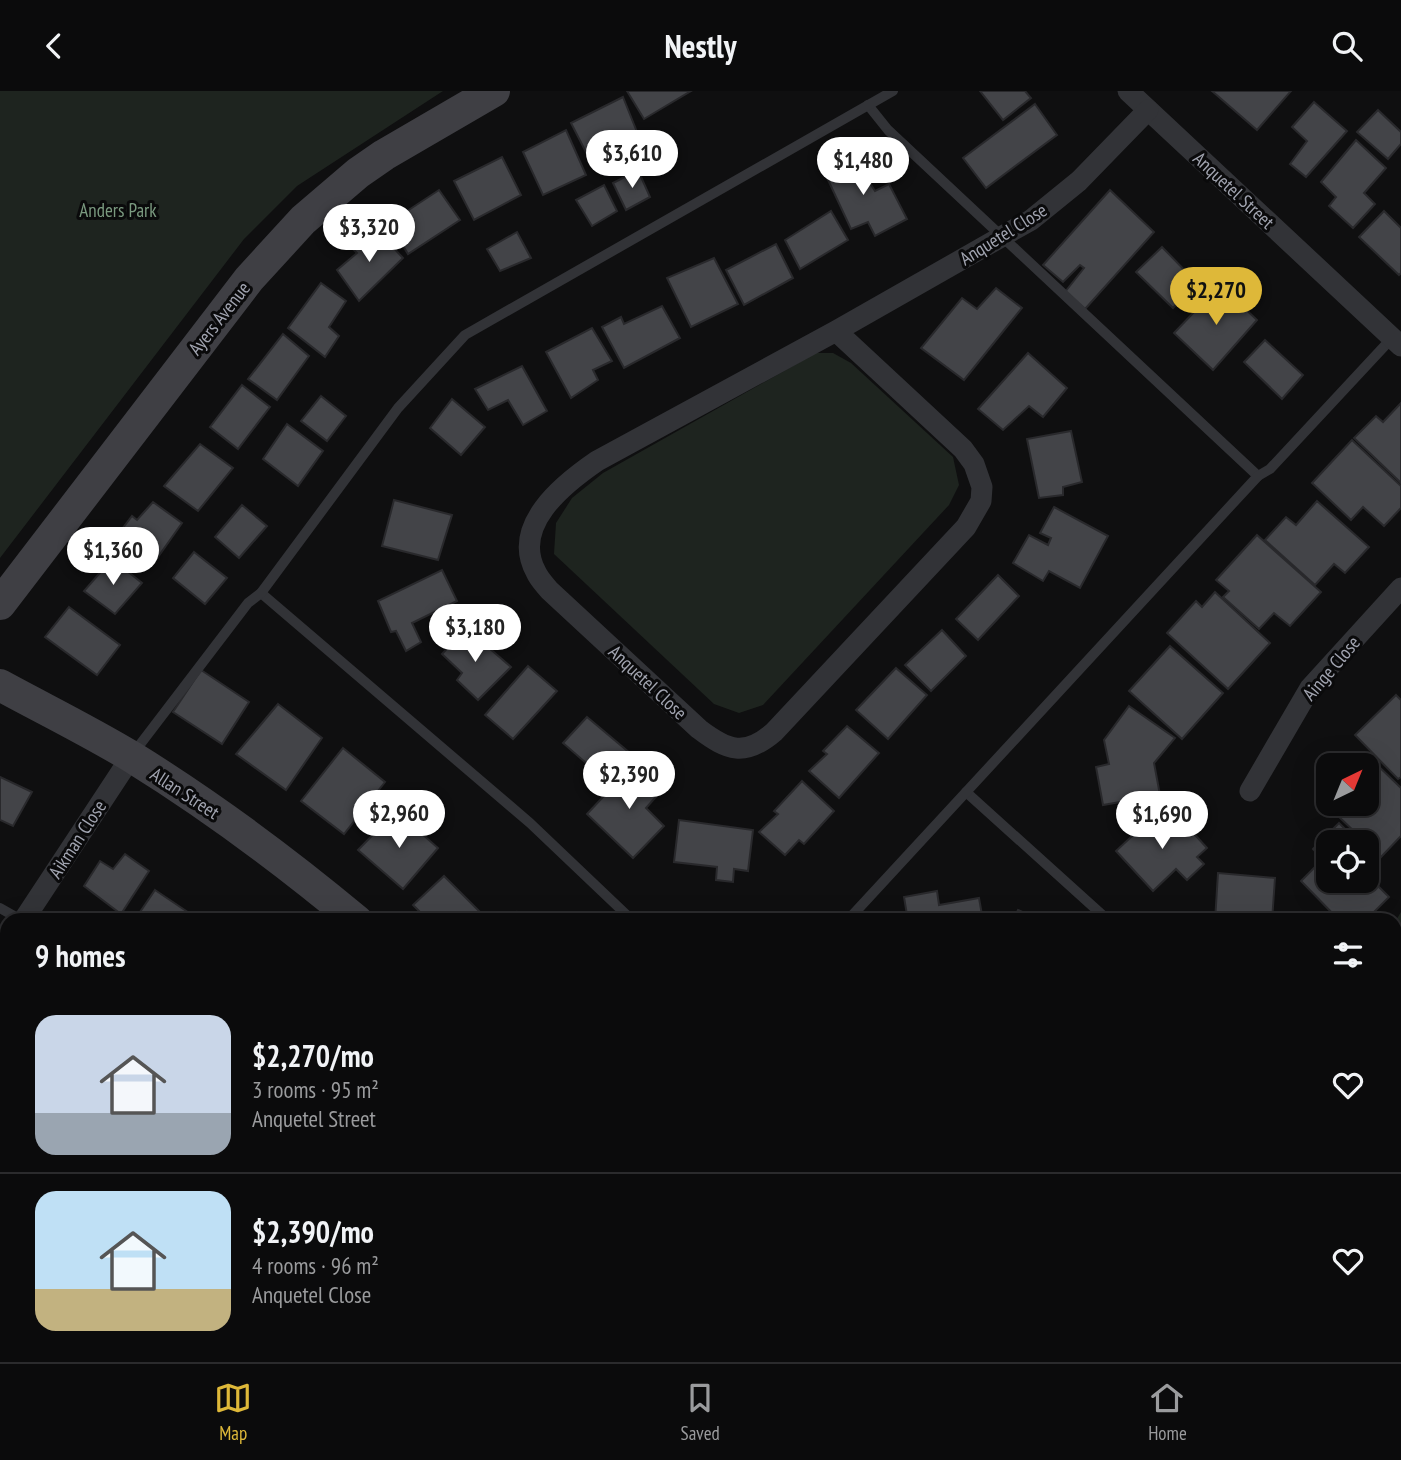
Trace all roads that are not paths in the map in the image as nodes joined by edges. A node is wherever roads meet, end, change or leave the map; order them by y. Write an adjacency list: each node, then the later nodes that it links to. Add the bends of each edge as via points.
1 (494, 91): 12 (street, Ayers Avenue, via 384,155 303,220 249,279)
2 (893, 91): 4 (lane)
3 (1128, 91): 5 (street, Anquetel Street)
4 (868, 105): 6 (lane, via 888,130); 11 (lane, via 465,335 398,408)
5 (1148, 110): 6 (street, Anquetel Close, via 1079,181); 8 (street, Anquetel Street)
6 (1002, 237): 7 (street, Anquetel Close); 9 (lane)
7 (836, 331): 7 (street, Anquetel Close, via 579,473 541,512 528,541 536,573 549,590 699,729 726,747 750,747 775,732 967,527 981,501 980,476 963,449)
8 (1396, 342): 9 (lane)
9 (1258, 476): 16 (lane)
10 (1401, 588): 15 (street, Ainge Close, via 1310,688)
11 (261, 593): 14 (lane, via 248,603); 19 (lane, via 530,823)
12 (0, 604)
13 (0, 685): 14 (street, Allan Street)
14 (131, 757): 17 (street, Aikman Close); 18 (street, Allan Street, via 237,828)
15 (1250, 791)
16 (966, 792): 20 (lane); 21 (lane)
17 (28, 913)
18 (347, 913)
19 (625, 913)
20 (854, 913)
21 (1100, 913)

